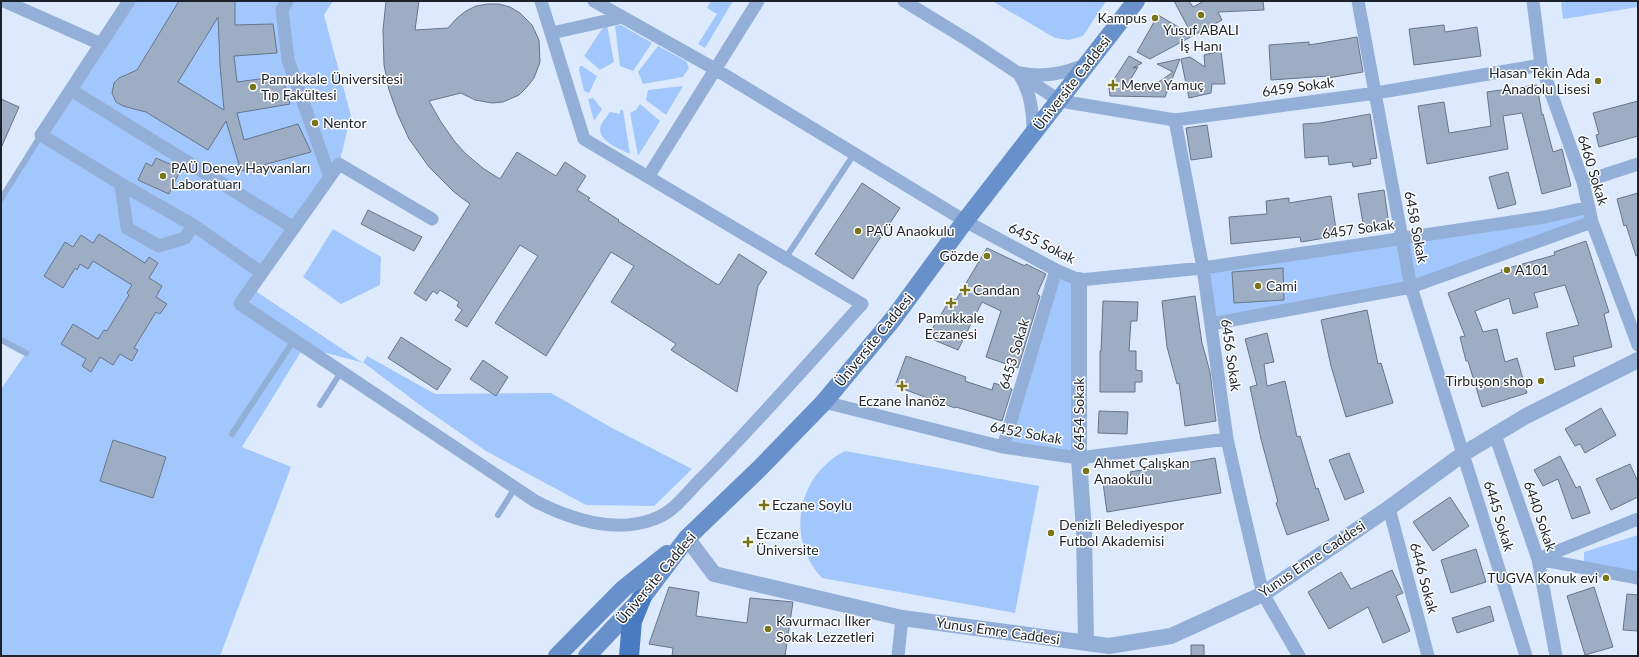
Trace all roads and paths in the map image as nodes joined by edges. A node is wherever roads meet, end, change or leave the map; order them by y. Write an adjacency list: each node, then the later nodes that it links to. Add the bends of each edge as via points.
1 (4, 1): 13 (street)
2 (129, 1): 13 (street)
3 (287, 1): 26 (street, via 282,10 288,60)
4 (542, 1): 12 (street)
5 (594, 1): 11 (street, 6455 Sokak)
6 (758, 1): 16 (street)
7 (904, 1): 17 (street)
8 (1136, 1): 14 (main road, Üniversite Caddesi)
9 (1358, 1): 19 (street, 6458 Sokak)
10 (1533, 1): 15 (street, 6460 Sokak)
11 (623, 17): 12 (street); 16 (street, 6455 Sokak)
12 (552, 33): 27 (street, via 584,139)
13 (101, 44): 18 (street)
14 (1087, 64): 17 (street, via 1043,76); 20 (main road, Üniversite Caddesi)
15 (1541, 65): 19 (street, 6459 Sokak); 28 (street, 6460 Sokak)
16 (715, 69): 24 (street, 6455 Sokak); 27 (street)
17 (1017, 73): 20 (street); 22 (street, via 1030,96)
18 (71, 90): 23 (street); 36 (street)
19 (1376, 93): 21 (street, 6459 Sokak); 37 (street, 6458 Sokak)
20 (1060, 101): 21 (street, 6459 Sokak); 22 (main road, Üniversite Caddesi)
21 (1175, 120): 39 (street, 6456 Sokak)
22 (1033, 134): 33 (main road, Üniversite Caddesi)
23 (42, 135): 29 (street); 30 (lane)
24 (854, 154): 33 (street, 6455 Sokak); 38 (lane)
25 (1638, 164): 28 (street)
26 (330, 177): 32 (street, via 339,164); 36 (street)
27 (648, 177): 38 (street)
28 (1583, 182): 31 (street, 6460 Sokak)
29 (121, 184): 35 (street); 35 (street, via 127,228 159,246 185,238)
30 (1, 199)
31 (1589, 207): 34 (street, 6460 Sokak); 37 (street, 6457 Sokak, via 1546,217)
32 (432, 219)
33 (965, 221): 40 (street, 6455 Sokak); 51 (main road, Üniversite Caddesi, via 893,319)
34 (1592, 222): 43 (street); 47 (street, 6460 Sokak)
35 (193, 225): 41 (street)
36 (294, 228): 41 (street)
37 (1401, 239): 39 (street, 6457 Sokak); 43 (street, 6458 Sokak)
38 (785, 259): 59 (street, via 862,304 740,440 669,512 654,520 624,525 591,522 553,510)
39 (1203, 268): 42 (street, 6455 Sokak); 44 (street, 6456 Sokak)
40 (1056, 270): 42 (street, 6455 Sokak); 56 (street, 6453 Sokak)
41 (262, 273): 46 (street, via 240,304)
42 (1079, 280): 58 (street, 6454 Sokak)
43 (1411, 287): 44 (street); 57 (street, 6458 Sokak)
44 (1211, 324): 55 (street, 6456 Sokak)
45 (1, 340): 48 (lane)
46 (294, 340): 50 (street); 53 (lane)
47 (1638, 345)
48 (26, 353)
49 (1638, 360): 54 (street, Yunus Emre Caddesi, via 1526,416)
50 (341, 372): 52 (lane); 59 (street)
51 (824, 402): 56 (street, 6452 Sokak); 63 (main road, Üniversite Caddesi)
52 (320, 405)
53 (232, 434)
54 (1495, 435): 57 (street, Yunus Emre Caddesi); 64 (street, 6440 Sokak)
55 (1227, 439): 58 (street, 6452 Sokak); 66 (street, 6456 Sokak)
56 (1003, 447): 58 (street, 6452 Sokak)
57 (1463, 454): 60 (street, Yunus Emre Caddesi); 77 (street, 6445 Sokak)
58 (1079, 458): 69 (street, 6454 Sokak, via 1084,537)
59 (515, 488): 61 (lane)
60 (1389, 508): 66 (street, Yunus Emre Caddesi); 76 (street, 6446 Sokak)
61 (498, 515)
62 (1638, 519): 64 (street)
63 (687, 538): 67 (main road, Üniversite Caddesi); 68 (street, Yunus Emre Caddesi, via 714,574); 71 (main road, via 623,589)
64 (1538, 558): 65 (street); 78 (street, 6440 Sokak)
65 (1638, 578)
66 (1263, 594): 70 (street, Yunus Emre Caddesi, via 1171,636); 75 (street, 6456 Sokak)
67 (641, 599): 72 (main road, Üniversite Caddesi); 73 (main road, via 632,621)
68 (902, 618): 69 (street, Yunus Emre Caddesi); 74 (street)
69 (1086, 643): 70 (street, Yunus Emre Caddesi)
70 (1108, 651)
71 (557, 656)
72 (587, 656)
73 (629, 656)
74 (898, 656)
75 (1299, 656)
76 (1428, 656)
77 (1526, 656)
78 (1556, 656)

